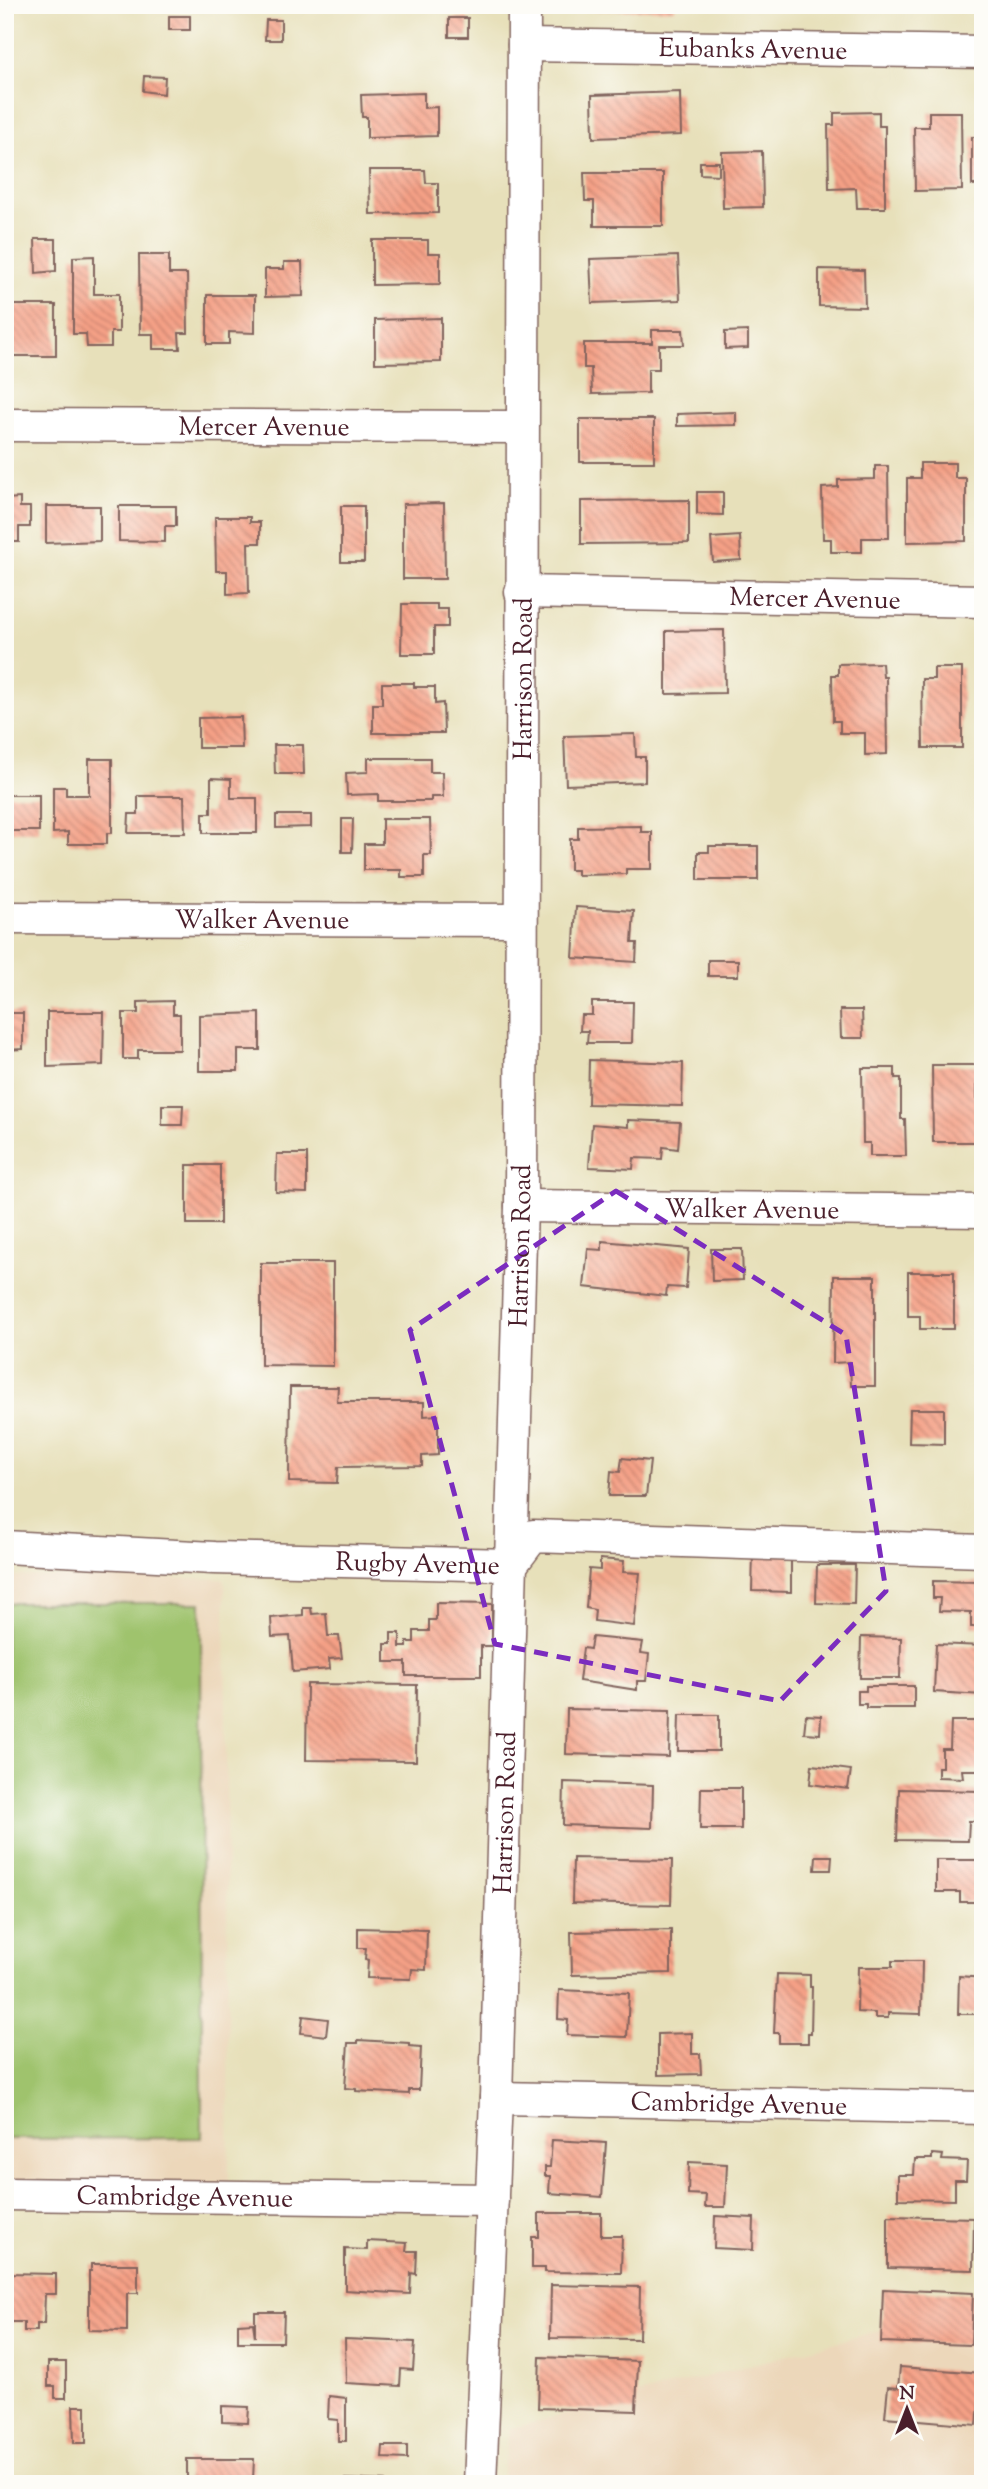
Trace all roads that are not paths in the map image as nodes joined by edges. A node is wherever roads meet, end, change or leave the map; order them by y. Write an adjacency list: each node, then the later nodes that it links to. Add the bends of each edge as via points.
1 (524, 5): 2 (street, Harrison Road)
2 (524, 45): 3 (street, Eubanks Avenue); 5 (street, Harrison Road)
3 (983, 52)
4 (5, 425): 5 (street, Mercer Avenue)
5 (522, 427): 6 (street, Harrison Road)
6 (521, 592): 7 (street, Mercer Avenue); 9 (street, Harrison Road)
7 (983, 601)
8 (5, 918): 9 (street, Walker Avenue)
9 (520, 920): 10 (street, Harrison Road)
10 (521, 1206): 11 (street, Walker Avenue); 14 (street, Harrison Road)
11 (983, 1211)
12 (5, 1547): 14 (street, Rugby Avenue, via 214,1558)
13 (983, 1550): 14 (street, Rugby Avenue, via 533,1536)
14 (510, 1564): 15 (street, Harrison Road)
15 (496, 2098): 16 (street, Cambridge Avenue); 18 (street, Harrison Road)
16 (983, 2108)
17 (5, 2194): 18 (street, Cambridge Avenue)
18 (492, 2200): 19 (street, Harrison Road)
19 (480, 2484)

